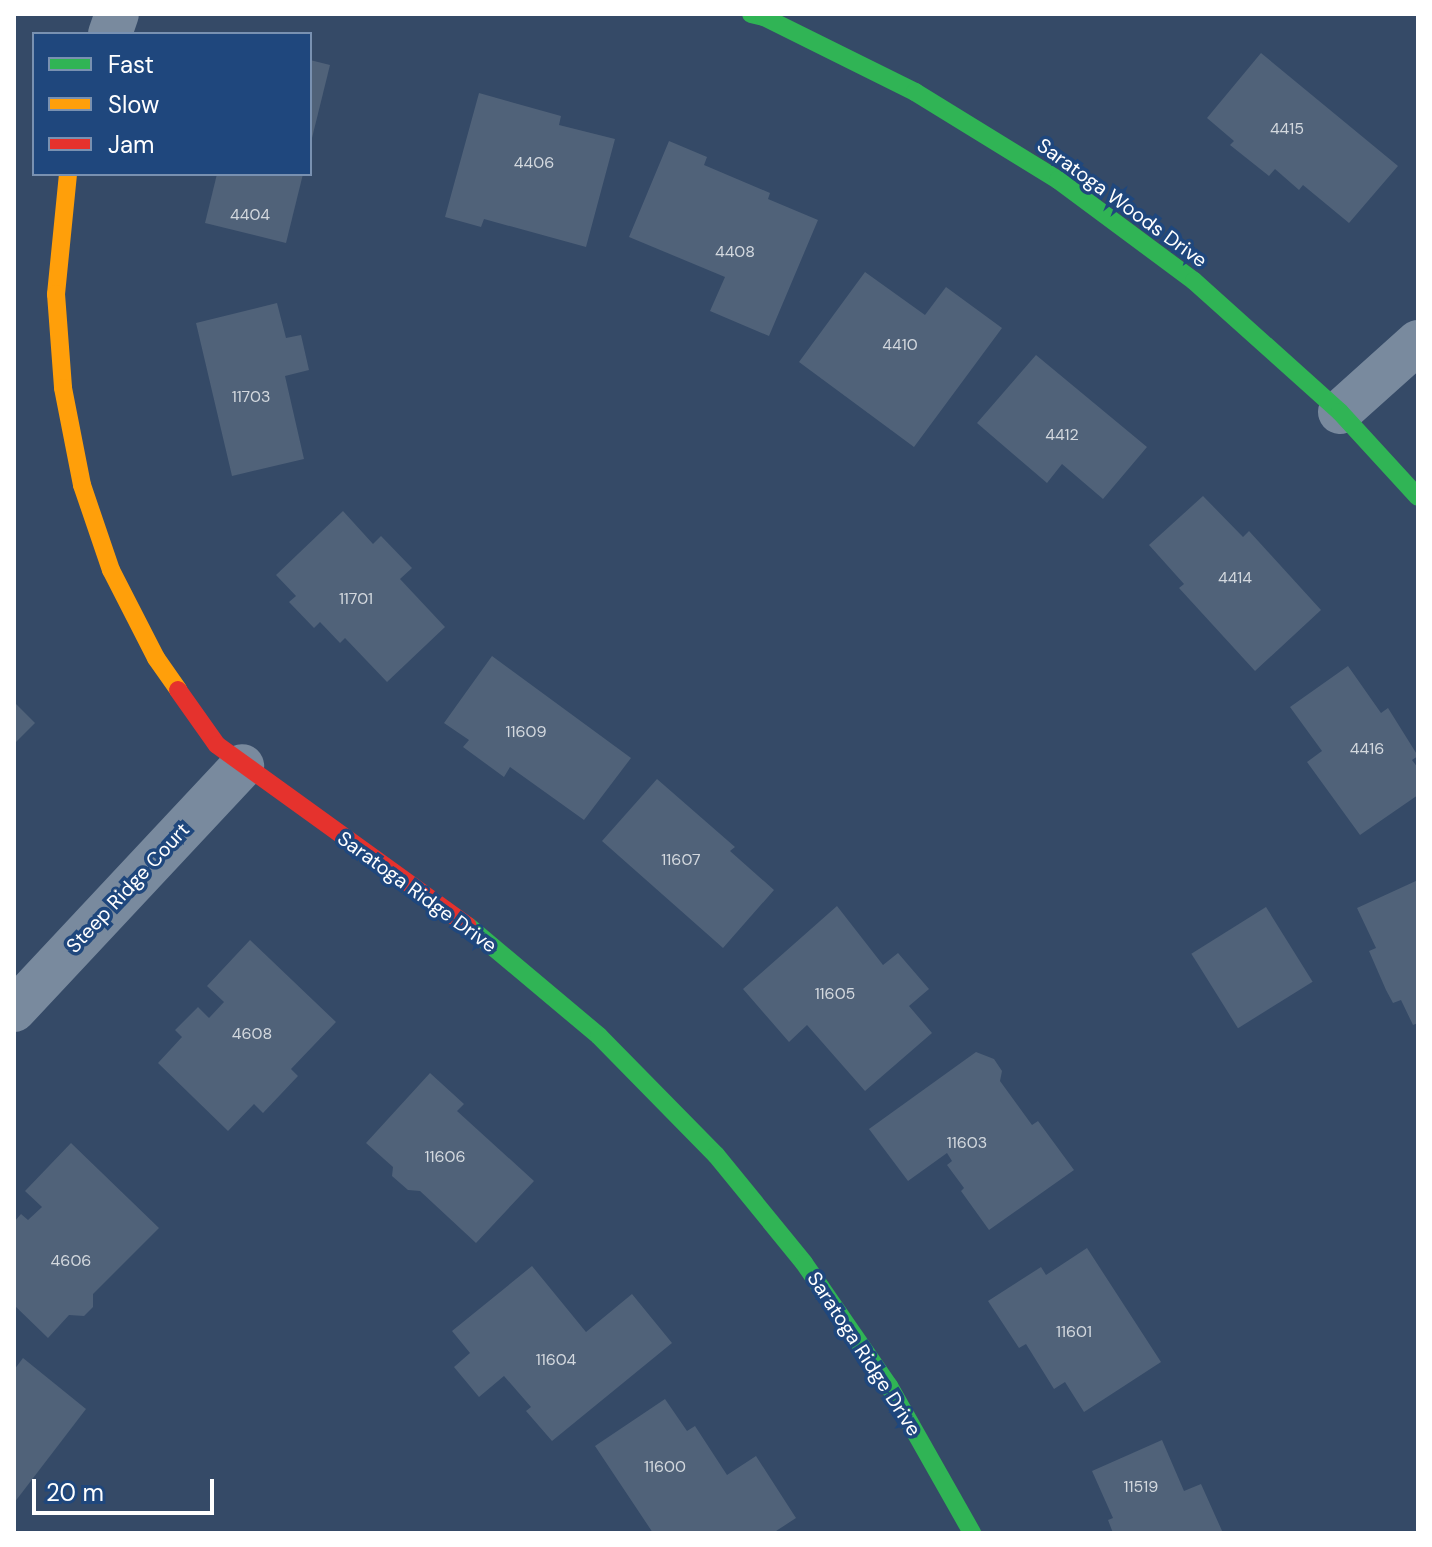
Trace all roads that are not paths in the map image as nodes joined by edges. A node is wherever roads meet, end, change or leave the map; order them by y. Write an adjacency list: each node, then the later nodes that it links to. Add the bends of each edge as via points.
1 (751, 14): 4 (street, Saratoga Woods Drive, via 915,92 1058,180 1194,281)
2 (68, 176): 6 (street, Saratoga Ridge Drive, via 56,294 63,388 82,485 111,570 156,658 217,745)
3 (1418, 342): 4 (street)
4 (1340, 412): 5 (street, Saratoga Woods Drive)
5 (1418, 497)
6 (242, 766): 7 (street, Steep Ridge Court); 8 (street, Saratoga Ridge Drive, via 482,936 599,1036 716,1155 804,1263 889,1386)
7 (14, 1010)
8 (972, 1533)

